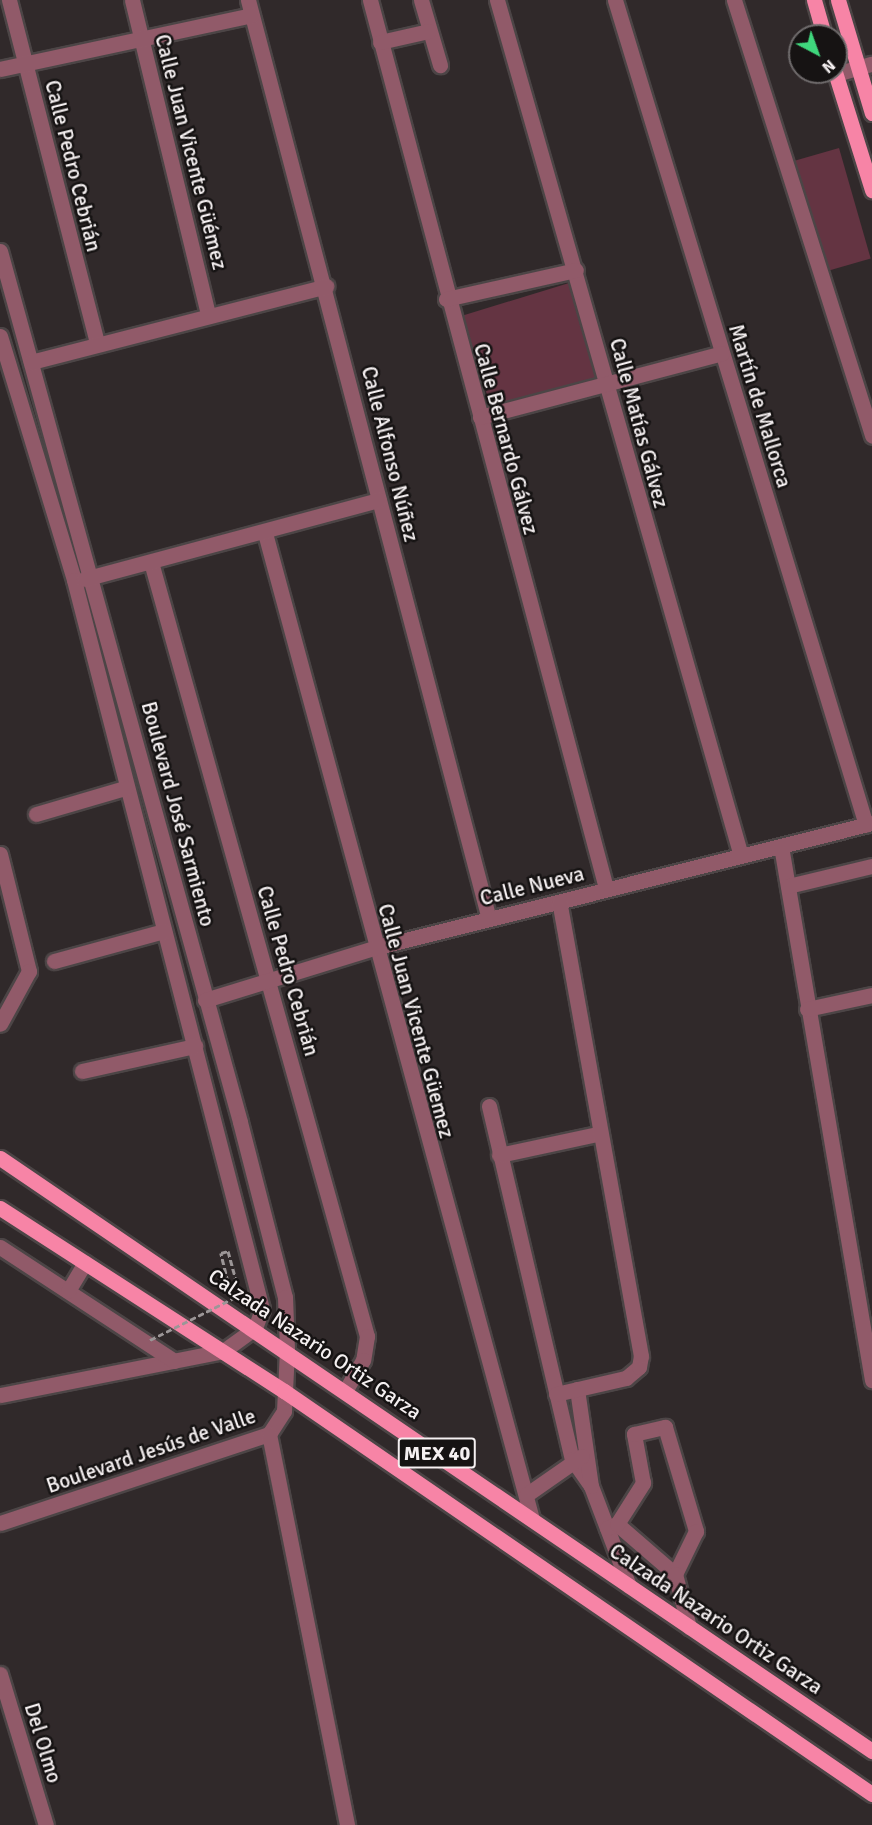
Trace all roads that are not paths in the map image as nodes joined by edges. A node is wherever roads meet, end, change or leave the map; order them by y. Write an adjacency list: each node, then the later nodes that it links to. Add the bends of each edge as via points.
1 (9, 0): 15 (street, Calle Pedro Cebrián)
2 (132, 0): 13 (street, Calle Juan Vicente Güémez)
3 (370, 0): 14 (street, Calle Bernardo Gálvez)
4 (421, 0): 12 (street)
5 (497, 0): 24 (street, Calle Matías Gálvez)
6 (615, 0): 30 (street, Martín de Mallorca)
7 (734, 0): 34 (street)
8 (814, 0): 11 (main road)
9 (838, 0): 17 (main road)
10 (249, 8): 13 (street); 25 (street, Calle Alfonso Núñez)
11 (821, 24)
12 (429, 31): 14 (street); 16 (street)
13 (141, 38): 15 (street); 27 (street, Calle Juan Vicente Güémez)
14 (380, 42): 26 (street, Calle Bernardo Gálvez)
15 (25, 63): 18 (street); 29 (street, Calle Pedro Cebrián)
16 (440, 66)
17 (865, 67): 19 (street); 21 (main road)
18 (0, 69)
19 (848, 70)
20 (838, 84): 22 (main road)
21 (872, 113)
22 (872, 190)
23 (0, 251): 31 (street, Boulevard José Sarmiento)
24 (576, 270): 26 (street); 32 (street, Calle Matías Gálvez)
25 (326, 286): 27 (street); 35 (street, Calle Alfonso Núñez)
26 (446, 299): 33 (street, Calle Bernardo Gálvez)
27 (208, 314): 29 (street)
28 (0, 336): 39 (street, Boulevard José Sarmiento)
29 (96, 343): 31 (street)
30 (722, 352): 32 (street); 42 (street, Martín de Mallorca)
31 (31, 362): 38 (street, Boulevard José Sarmiento)
32 (608, 385): 33 (street); 45 (street, Calle Matías Gálvez)
33 (480, 417): 49 (street, Calle Bernardo Gálvez)
34 (872, 436)
35 (379, 500): 36 (street); 51 (street, Calle Alfonso Núñez)
36 (266, 533): 37 (street); 53 (street, Calle Juan Vicente Güemez)
37 (151, 562): 38 (street); 55 (street, Calle Pedro Cebrián)
38 (93, 577): 39 (street); 57 (street, Boulevard José Sarmiento)
39 (74, 580): 40 (street, Boulevard José Sarmiento)
40 (125, 788): 41 (street); 52 (street, Boulevard José Sarmiento)
41 (36, 814)
42 (869, 824): 43 (street, Calle Nueva)
43 (781, 846): 45 (street, Calle Nueva); 48 (street)
44 (0, 854): 47 (street)
45 (741, 856): 49 (street, Calle Nueva)
46 (872, 866): 48 (street)
47 (3, 876): 59 (street, via 29,972)
48 (788, 886): 58 (street)
49 (606, 888): 50 (street, Calle Nueva)
50 (559, 902): 51 (street, Calle Nueva); 65 (street)
51 (489, 919): 53 (street, Calle Nueva)
52 (164, 931): 54 (street); 60 (street, Boulevard José Sarmiento)
53 (374, 948): 55 (street, Calle Nueva); 86 (street, Calle Juan Vicente Güemez)
54 (54, 961)
55 (269, 981): 57 (street, Calle Nueva); 77 (street, Calle Pedro Cebrián, via 367,1336 363,1360)
56 (872, 995): 58 (street)
57 (205, 1000): 63 (street, Boulevard José Sarmiento)
58 (807, 1009): 76 (street)
59 (0, 1024)
60 (195, 1046): 61 (street); 64 (street, Boulevard José Sarmiento)
61 (82, 1071)
62 (489, 1106): 66 (street)
63 (240, 1122): 64 (street); 73 (street, Boulevard José Sarmiento, via 285,1297)
64 (218, 1129): 72 (street, Boulevard José Sarmiento, via 261,1292)
65 (597, 1134): 66 (street); 78 (street, via 641,1356 633,1375)
66 (499, 1155): 80 (street)
67 (0, 1158): 72 (main road, Calzada Nazario Ortiz Garza / MEX 40)
68 (0, 1208): 70 (main road, MEX 40)
69 (0, 1247): 71 (street)
70 (85, 1263): 71 (street); 74 (main road, MEX 40)
71 (68, 1291): 75 (street)
72 (255, 1328): 73 (main road, Calzada Nazario Ortiz Garza / MEX 40); 74 (street)
73 (287, 1350): 77 (main road, Calzada Nazario Ortiz Garza / MEX 40); 79 (street, Boulevard José Sarmiento)
74 (223, 1351): 75 (street); 79 (main road, MEX 40)
75 (174, 1361): 81 (street)
76 (872, 1380)
77 (346, 1389): 87 (main road, Calzada Nazario Ortiz Garza / MEX 40)
78 (577, 1389): 80 (street); 83 (street)
79 (284, 1391): 82 (street, Boulevard Jesús de Valle, via 282,1419); 95 (main road, MEX 40)
80 (556, 1394): 84 (street)
81 (0, 1395)
82 (268, 1434): 88 (street, Boulevard Jesús de Valle); 97 (street)
83 (589, 1455): 84 (street); 85 (street)
84 (572, 1459): 85 (street); 86 (street)
85 (591, 1486): 89 (street)
86 (526, 1496): 87 (street, Calle Juan Vicente Güemez)
87 (532, 1519): 91 (main road, Calzada Nazario Ortiz Garza / MEX 40)
88 (0, 1523)
89 (612, 1526): 90 (street); 90 (street, via 643,1483 634,1434 665,1427 696,1530); 91 (street)
90 (675, 1574): 92 (street)
91 (629, 1586): 92 (main road, Calzada Nazario Ortiz Garza / MEX 40)
92 (688, 1627): 94 (main road, Calzada Nazario Ortiz Garza / MEX 40)
93 (0, 1674): 96 (street, Del Olmo)
94 (872, 1751)
95 (872, 1794)
96 (46, 1825)
97 (346, 1825)

